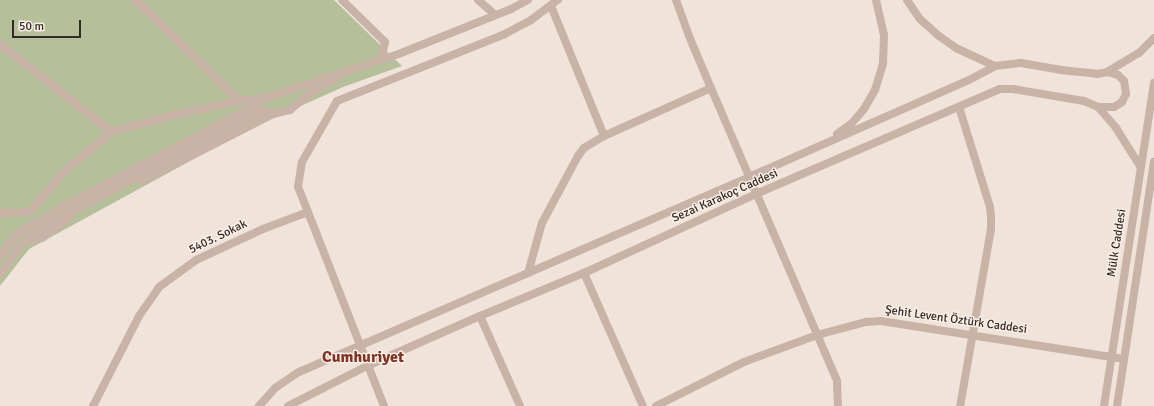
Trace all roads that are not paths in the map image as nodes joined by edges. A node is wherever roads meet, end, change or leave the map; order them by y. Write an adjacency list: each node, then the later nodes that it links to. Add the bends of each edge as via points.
1 (136, 0): 20 (street)
2 (342, 0): 13 (street, via 385,42)
3 (478, 0): 10 (street)
4 (528, 0): 10 (street)
5 (558, 0): 9 (street)
6 (676, 0): 18 (street)
7 (876, 0): 25 (street, via 884,35 883,63 875,90 851,124)
8 (907, 0): 14 (street, via 920,19 938,36 956,48)
9 (551, 6): 24 (street); 30 (street, via 503,35 337,101 302,162 299,173 298,187)
10 (495, 15): 13 (street)
11 (1154, 38): 16 (street, via 1139,53)
12 (0, 44): 23 (street)
13 (381, 59): 15 (street)
14 (995, 66): 16 (street, via 1021,63 1097,74); 25 (street)
15 (351, 69): 19 (street); 35 (street, via 309,94 290,110 273,114 261,110 55,221 23,242)
16 (1107, 72): 22 (street, Sezai Karakoç Caddesi, via 1118,75 1124,81 1126,94 1122,102 1114,106)
17 (1154, 83): 27 (street, Mülk Caddesi)
18 (711, 88): 24 (street); 28 (street)
19 (266, 98): 20 (street); 32 (street, via 61,208 16,235)
20 (240, 101): 23 (street, via 172,115)
21 (959, 107): 22 (street, Sezai Karakoç Caddesi, via 1000,89 1012,88 1084,101); 29 (street, Sezai Karakoç Caddesi); 37 (street, via 991,217)
22 (1098, 107): 27 (street, Sezai Karakoç Caddesi, via 1116,128)
23 (112, 132): 31 (street, via 66,170 30,212)
24 (604, 136): 33 (street, via 584,148 578,156 542,223)
25 (826, 142): 28 (street)
26 (1154, 162): 41 (street, Mülk Caddesi)
27 (1140, 166): 40 (street, Mülk Caddesi)
28 (749, 177): 29 (street); 33 (street)
29 (756, 194): 34 (street, Sezai Karakoç Caddesi); 38 (street)
30 (308, 212): 39 (street); 43 (street, 5403. Sokak, via 263,229 196,260 159,287 139,316)
31 (0, 213)
32 (0, 257)
33 (528, 273): 39 (street)
34 (584, 273): 36 (street, Sezai Karakoç Caddesi); 48 (street)
35 (0, 275)
36 (480, 316): 42 (street, Sezai Karakoç Caddesi); 47 (street)
37 (972, 334): 38 (street, Şehit Levent Öztürk Caddesi, via 881,321 859,322); 40 (street, Şehit Levent Öztürk Caddesi); 51 (street)
38 (817, 335): 49 (street, Şehit Levent Öztürk Caddesi, via 744,362); 50 (street, via 837,382)
39 (359, 346): 42 (street); 44 (street, via 299,372 275,388)
40 (1111, 357): 41 (street, Şehit Levent Öztürk Caddesi); 52 (street, Mülk Caddesi)
41 (1124, 359): 53 (street, Mülk Caddesi)
42 (367, 366): 45 (street, Sezai Karakoç Caddesi); 46 (street)
43 (93, 406)
44 (259, 406)
45 (288, 406)
46 (384, 406)
47 (520, 406)
48 (642, 406)
49 (656, 406)
50 (838, 406)
51 (960, 406)
52 (1104, 406)
53 (1117, 406)

